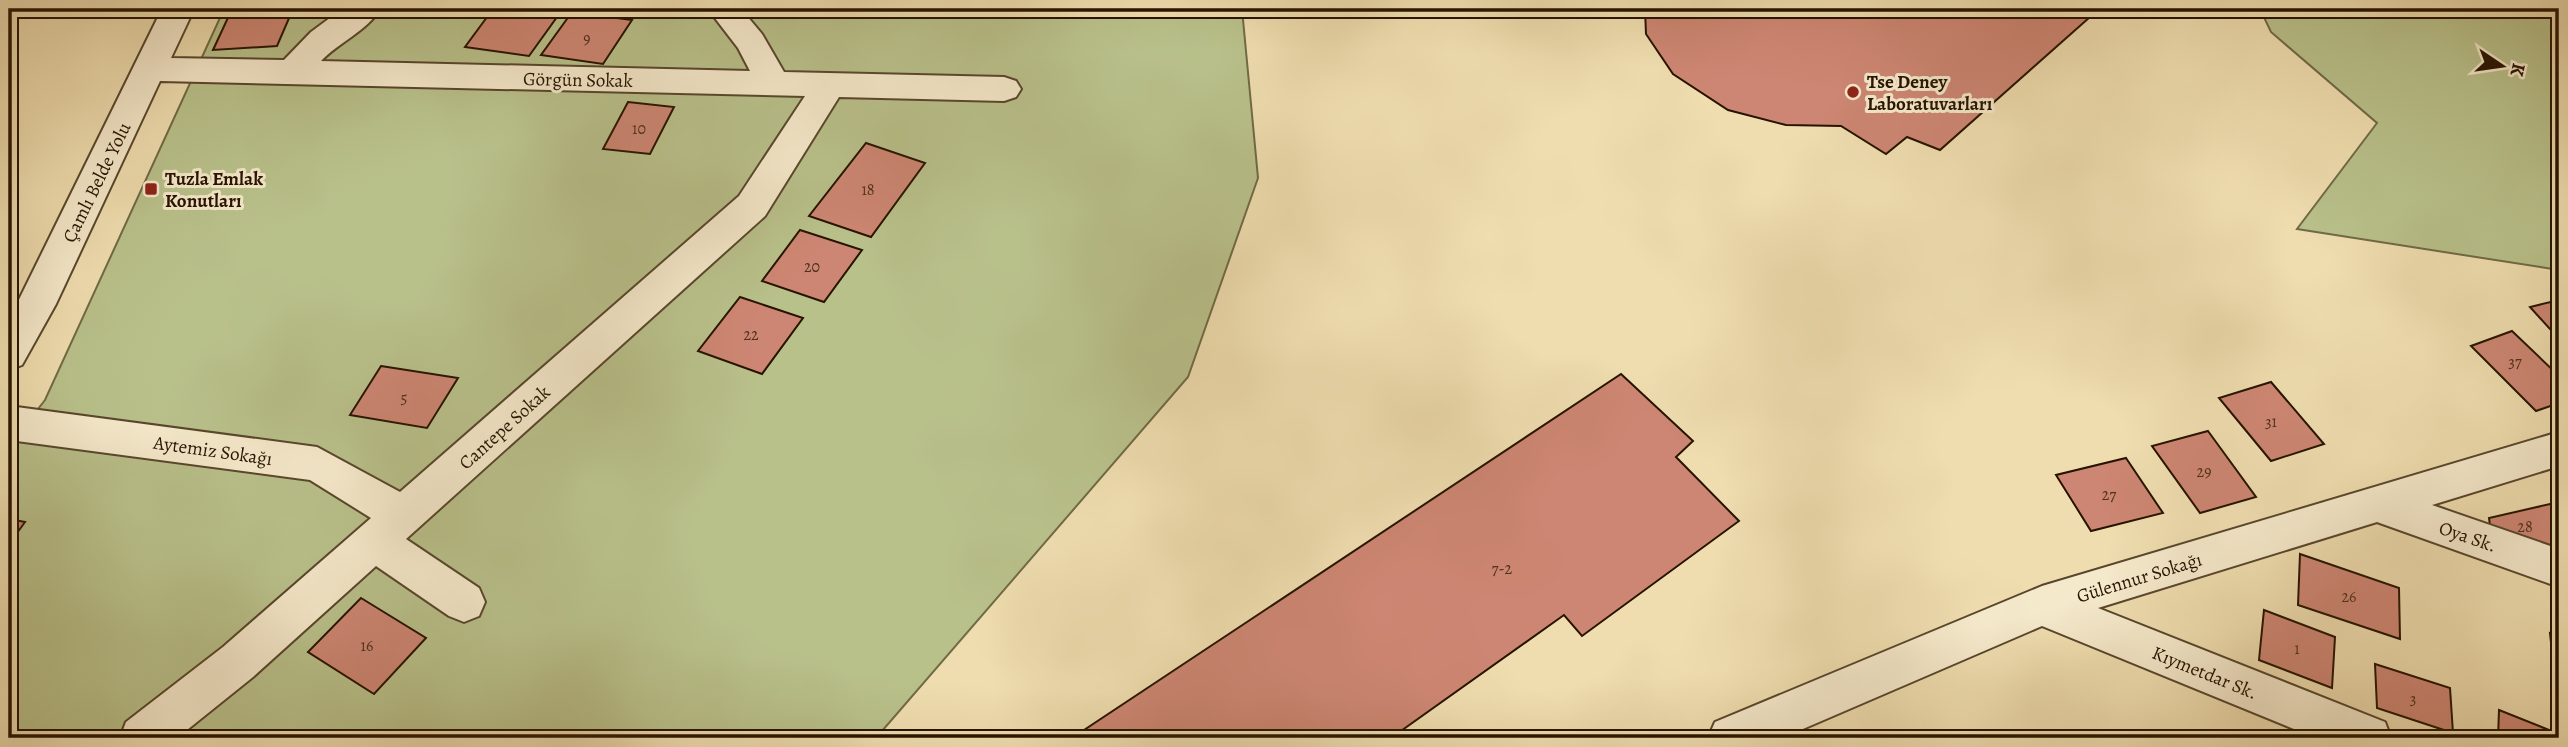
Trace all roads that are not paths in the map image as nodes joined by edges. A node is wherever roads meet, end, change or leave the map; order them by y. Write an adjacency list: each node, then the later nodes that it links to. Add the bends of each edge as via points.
1 (178, 9): 4 (street, Çamlı Belde Yolu)
2 (364, 9): 5 (street, via 322,40)
3 (724, 9): 6 (street, via 751,42)
4 (151, 69): 5 (street, Görgün Sokak); 9 (street, Çamlı Belde Yolu)
5 (292, 72): 6 (street, Görgün Sokak)
6 (773, 83): 7 (street, Görgün Sokak)
7 (830, 85): 8 (street, Görgün Sokak); 13 (street, Cantepe Sokak, via 752,206)
8 (1004, 89)
9 (9, 354)
10 (9, 423): 13 (street, Aytemiz Sokağı, via 317,464)
11 (2559, 449): 12 (street, Gülennur Sokağı)
12 (2376, 504): 14 (street, Oya Sk.); 16 (street, Gülennur Sokağı)
13 (389, 529): 15 (street, Aytemiz Sokağı); 17 (street, Cantepe Sokak, via 238,662)
14 (2559, 568)
15 (464, 602)
16 (2042, 606): 18 (street, Gülennur Sokağı); 19 (street, Kıymetdar Sk.)
17 (142, 738)
18 (1731, 738)
19 (2369, 738)

